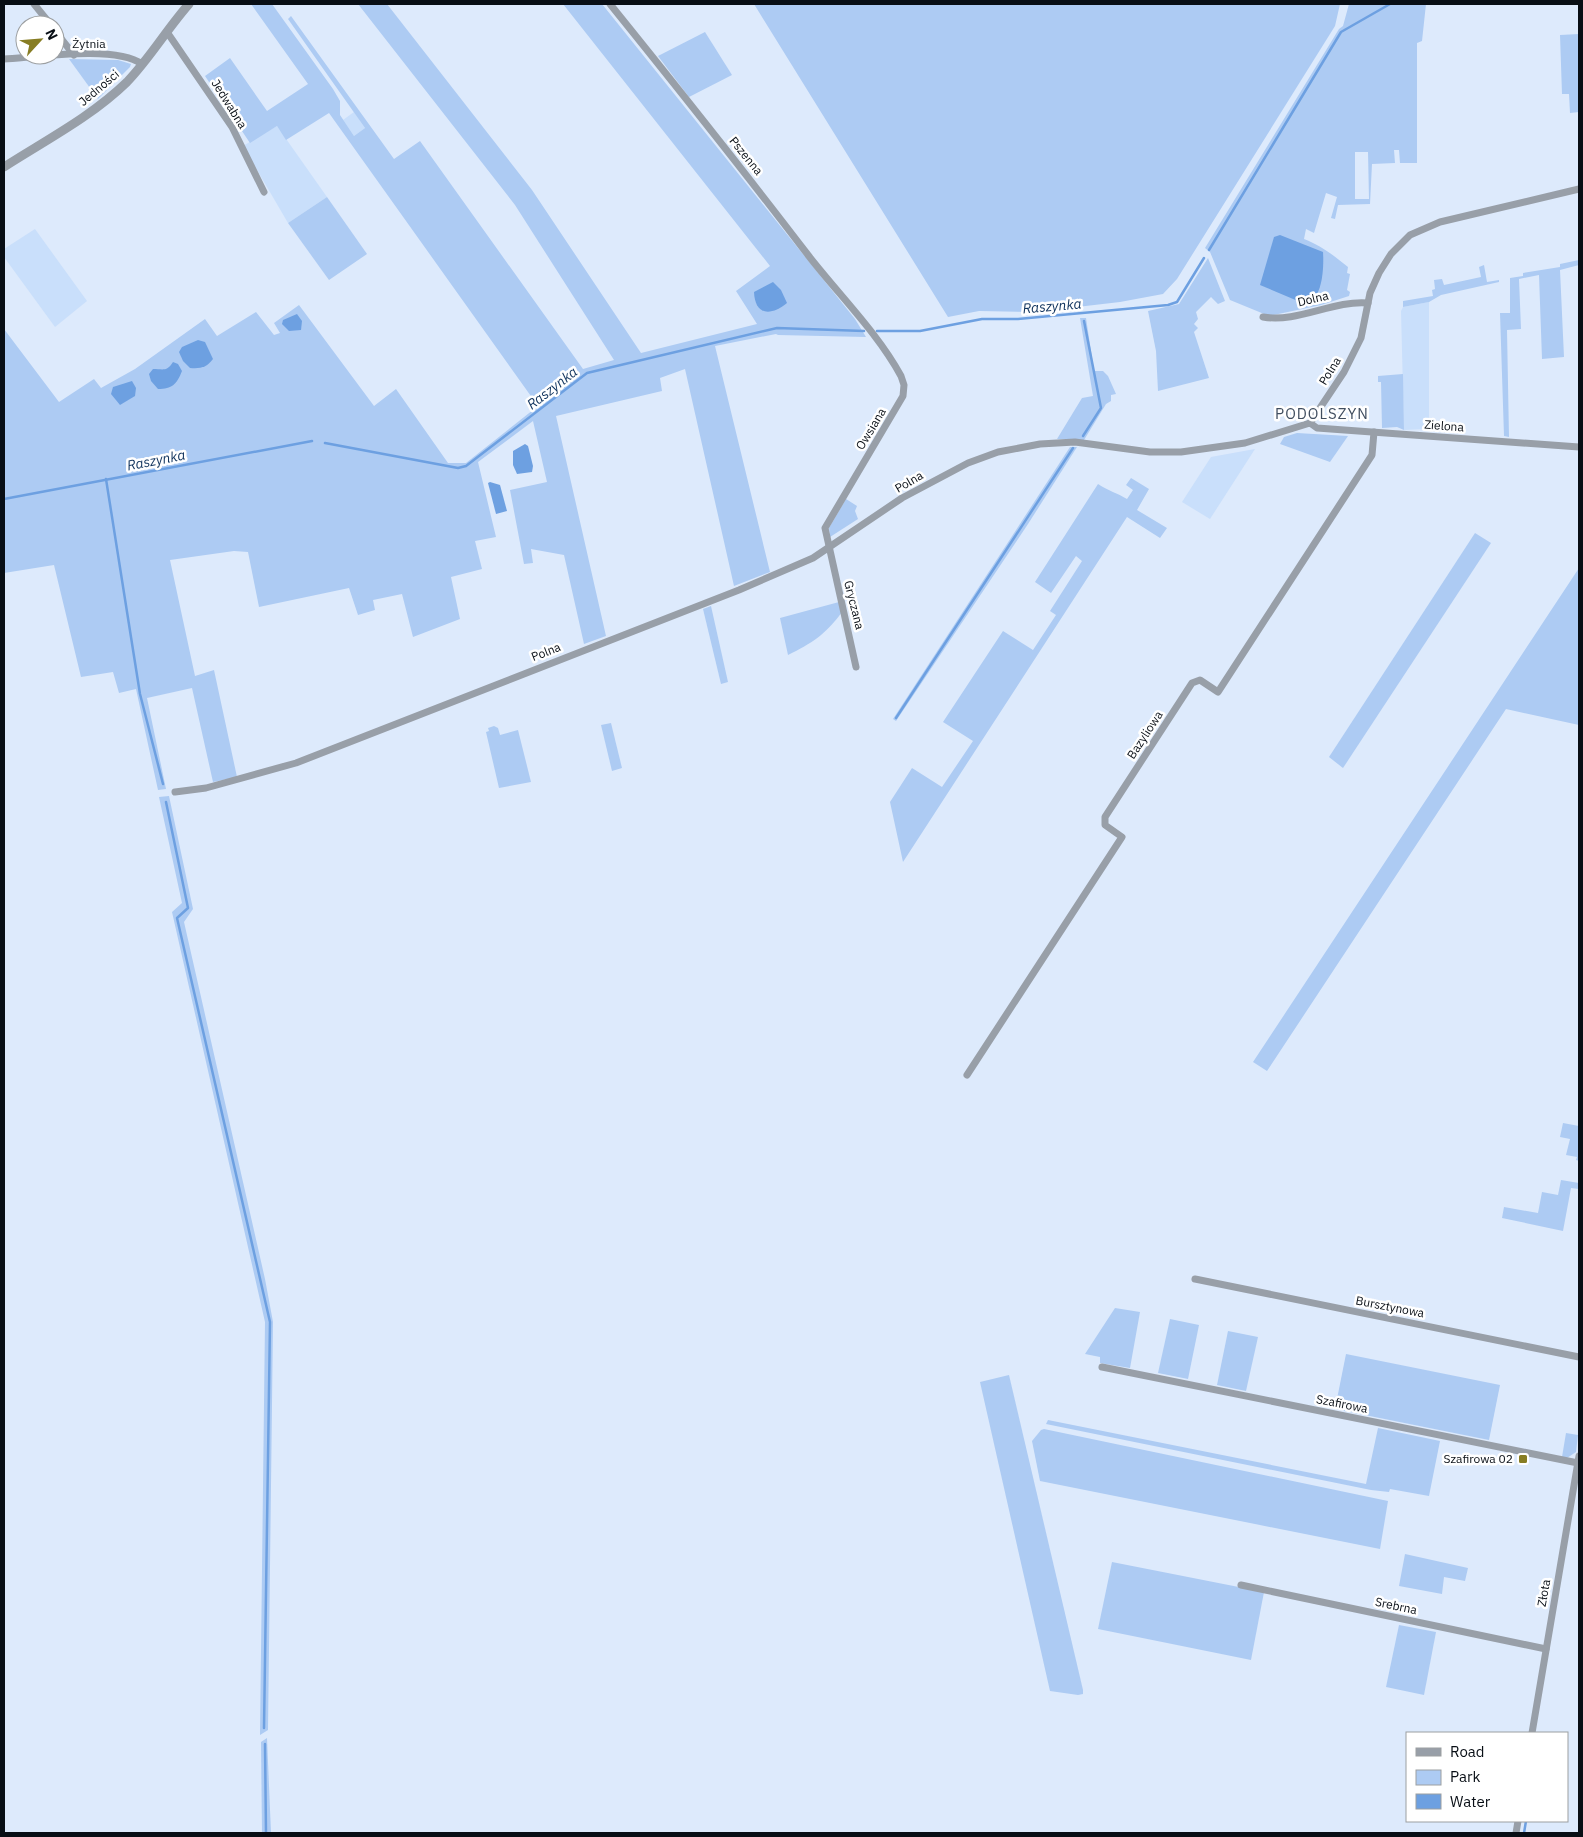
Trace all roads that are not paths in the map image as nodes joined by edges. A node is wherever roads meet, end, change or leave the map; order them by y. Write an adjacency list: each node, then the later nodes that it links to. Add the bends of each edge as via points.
1 (34, 4): 4 (street)
2 (189, 4): 5 (street, Jedności)
3 (610, 4): 16 (street, Pszenna)
4 (43, 15)
5 (167, 32): 10 (street, Jedności); 13 (street, Jedwabna, via 232,127)
6 (65, 43): 8 (street)
7 (4, 52): 9 (street)
8 (74, 55): 9 (street, Żytnia); 10 (street, Żytnia, via 127,56)
9 (6, 59)
10 (142, 64): 11 (street, Jedności, via 91,113)
11 (4, 166)
12 (1579, 189): 14 (street, Polna, via 1417,230 1391,254 1379,273)
13 (264, 192)
14 (1368, 303): 15 (street, Dolna, via 1353,302 1285,317); 17 (street, Polna, via 1361,338 1344,372)
15 (1263, 317)
16 (865, 324): 20 (street, Owsiana, via 896,367 904,392 827,523 824,530)
17 (1310, 424): 18 (street, Zielona, via 1317,428); 20 (street, Polna, via 1248,442 1181,452 1150,452 1075,442 1013,448 968,463 927,484)
18 (1374, 432): 19 (street, Zielona); 23 (street, Bazyliowa, via 1372,454 1218,692 1200,680 1192,683 1105,818 1105,825 1122,837)
19 (1579, 447)
20 (828, 548): 21 (street, Gryczana); 22 (street, Polna, via 813,558 739,590 296,764 206,788)
21 (856, 667)
22 (175, 792)
23 (967, 1075)
24 (1195, 1279): 25 (street, Bursztynowa)
25 (1579, 1356)
26 (1102, 1367): 27 (street, Szafirowa)
27 (1579, 1460): 29 (street, Złota)
28 (1241, 1584): 29 (street, Srebrna)
29 (1546, 1649): 30 (street, Złota)
30 (1532, 1732)

